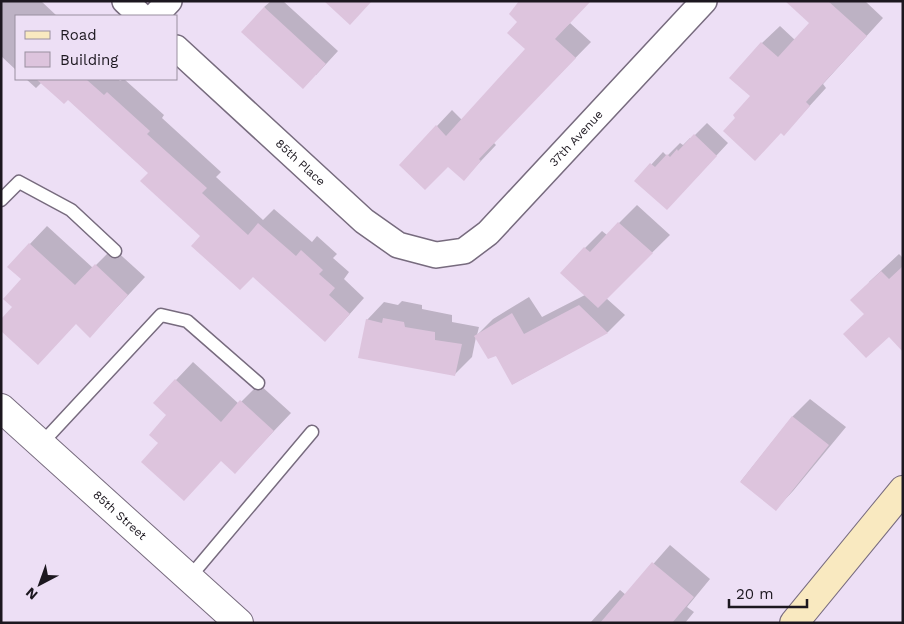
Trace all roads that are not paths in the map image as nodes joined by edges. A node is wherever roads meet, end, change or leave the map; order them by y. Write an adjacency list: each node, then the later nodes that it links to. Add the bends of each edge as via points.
1 (125, 1): 4 (street)
2 (169, 1): 5 (street)
3 (704, 1): 9 (street, 37th Avenue, via 488,233 464,251)
4 (140, 15)
5 (156, 15)
6 (178, 50): 9 (street, 85th Place, via 364,221 398,245)
7 (1, 200): 8 (lane, via 19,182 71,210)
8 (115, 251)
9 (436, 255)
10 (258, 383): 13 (lane, via 187,322 160,315)
11 (1, 408): 13 (street, 85th Street)
12 (312, 432): 15 (lane)
13 (41, 444): 15 (street, 85th Street)
14 (903, 490): 17 (main road)
15 (189, 578): 16 (street, 85th Street)
16 (239, 623)
17 (794, 623)

